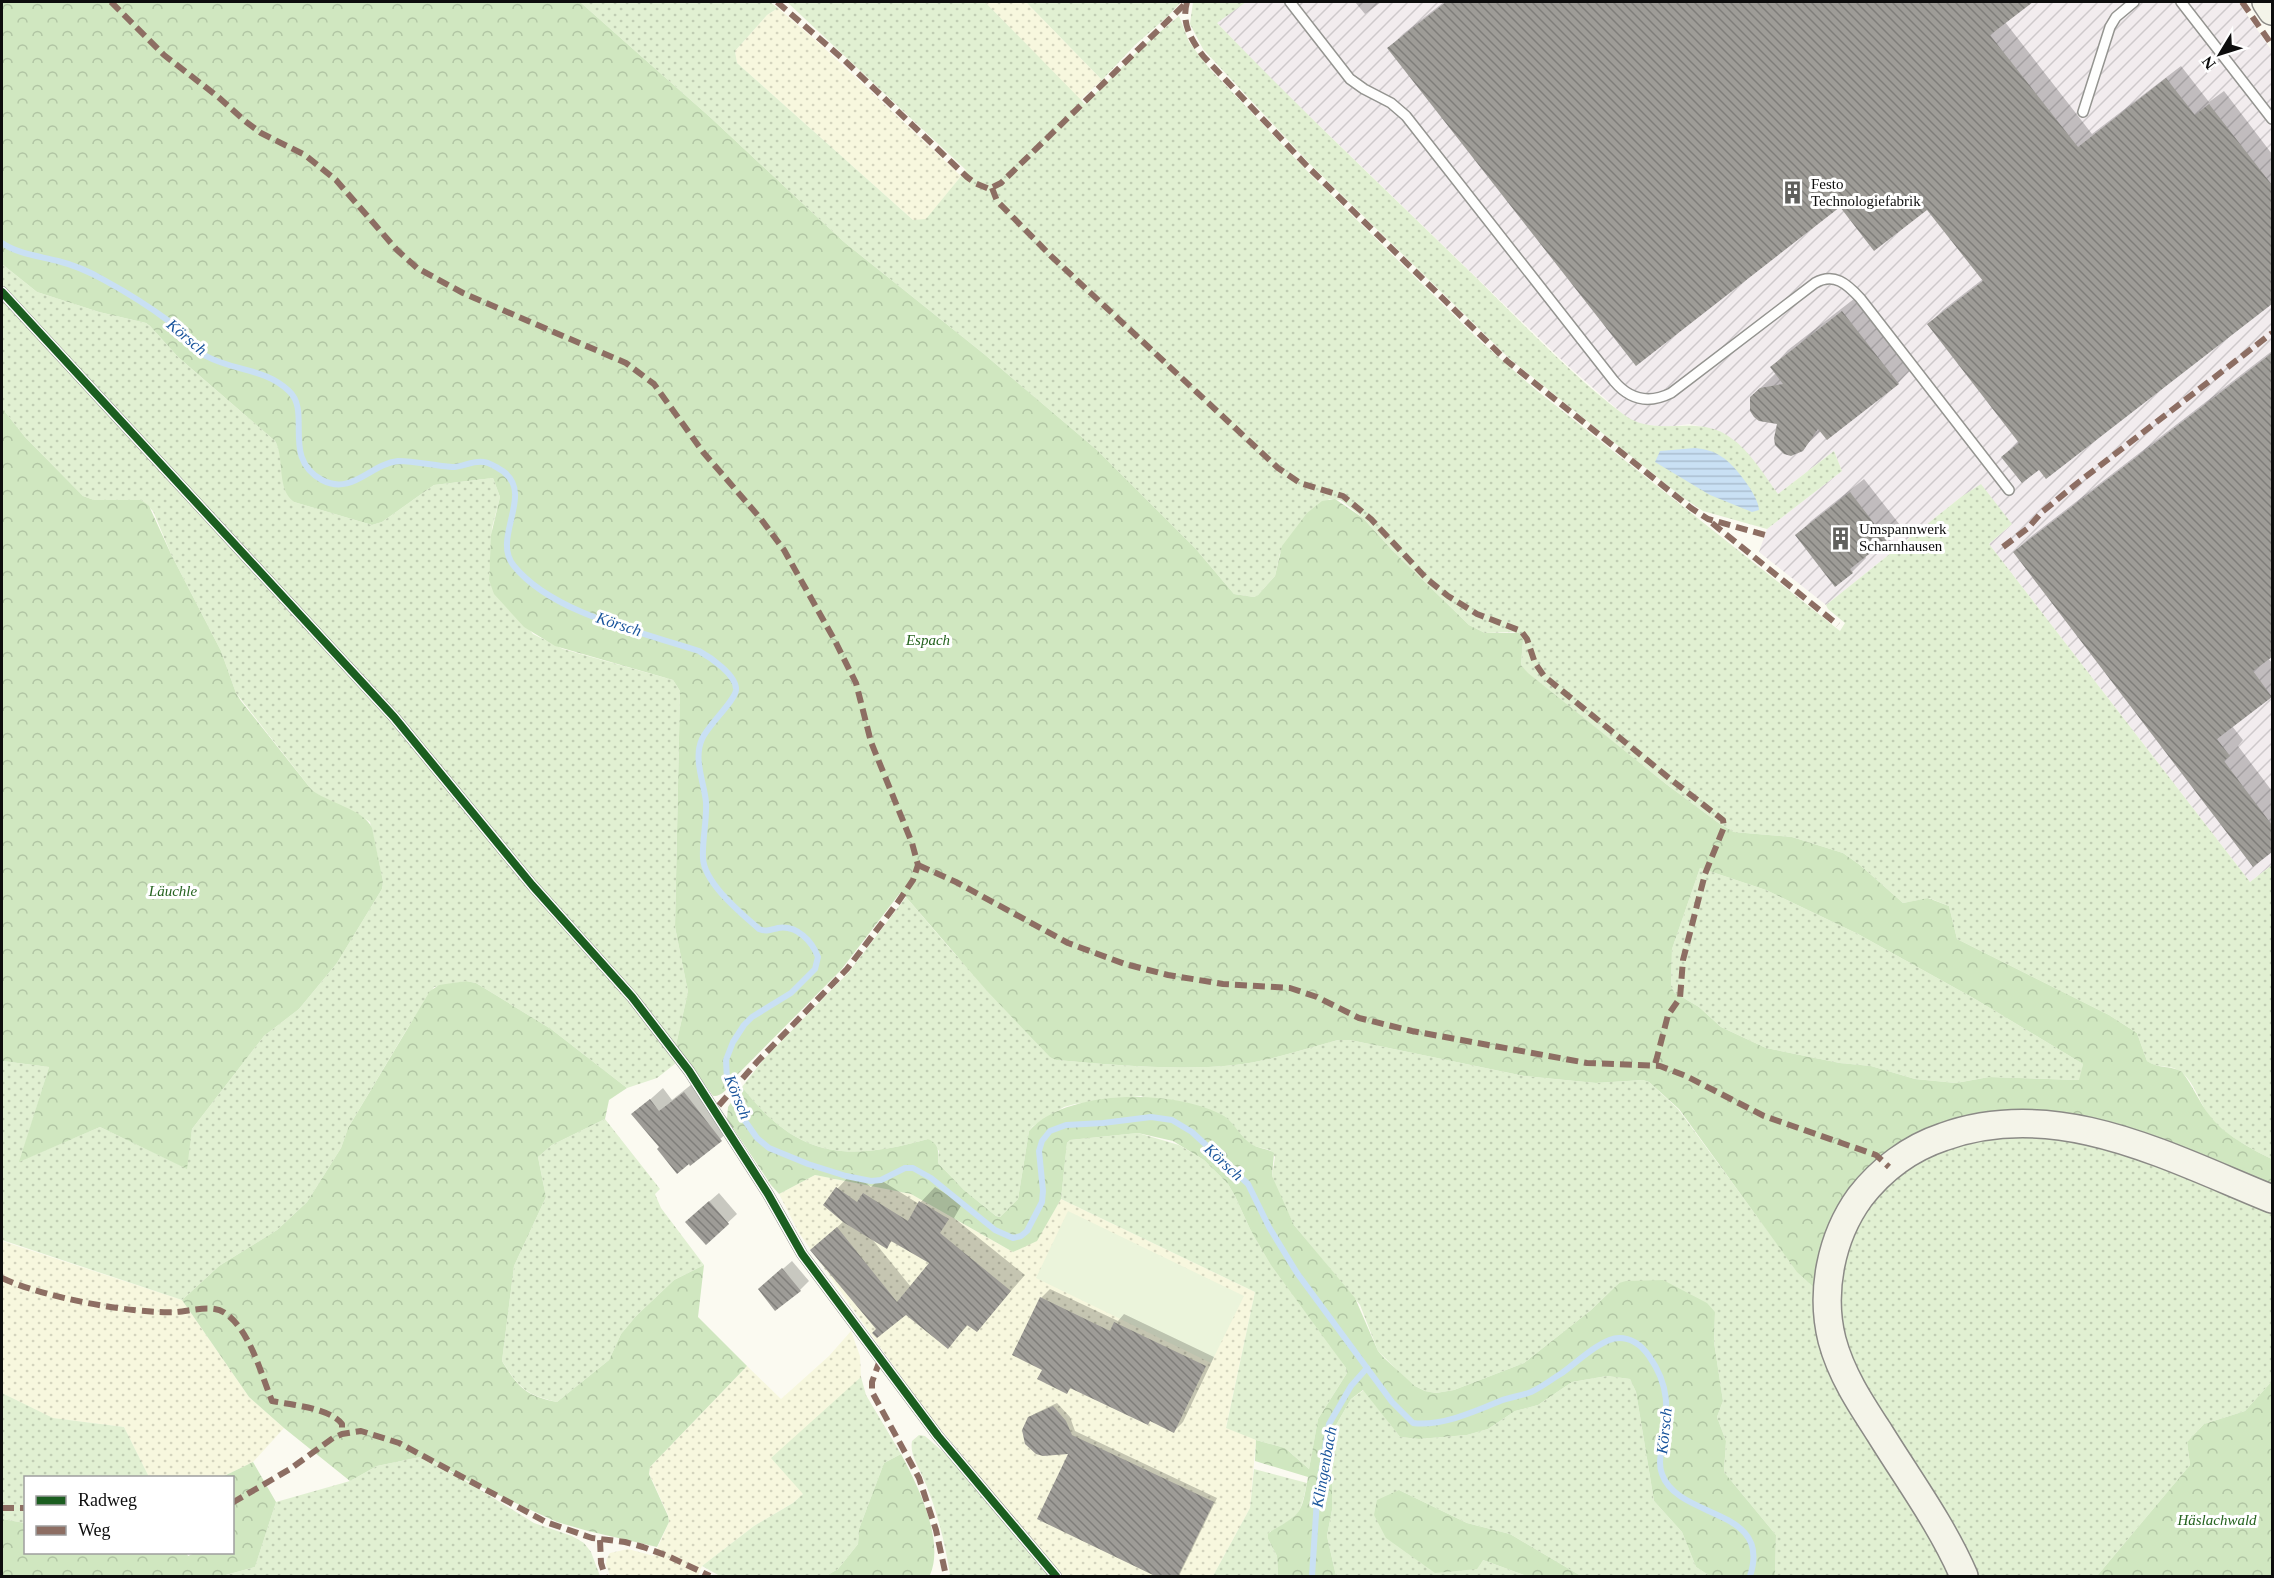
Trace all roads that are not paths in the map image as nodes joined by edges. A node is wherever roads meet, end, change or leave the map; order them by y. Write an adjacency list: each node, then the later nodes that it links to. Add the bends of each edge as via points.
1 (1290, 2): 9 (lane, via 1350,79 1406,116 1628,394 1650,400 1671,393 1815,283 1835,279 1844,282 1860,298)
2 (2134, 2): 6 (lane, via 2110,27)
3 (2181, 2): 7 (lane)
4 (2266, 2): 5 (main road)
5 (2272, 11)
6 (2083, 112)
7 (2272, 119)
8 (2, 292): 11 (lane, via 394,717 532,885 632,997 689,1071 808,1263 934,1431)
9 (2009, 490)
10 (2272, 1199): 12 (main road, via 2115,1137 2068,1126 2023,1123 1983,1126 1937,1139 1889,1167 1862,1195 1838,1239 1830,1271 1832,1338 1854,1391)
11 (1056, 1576)
12 (1964, 1576)

